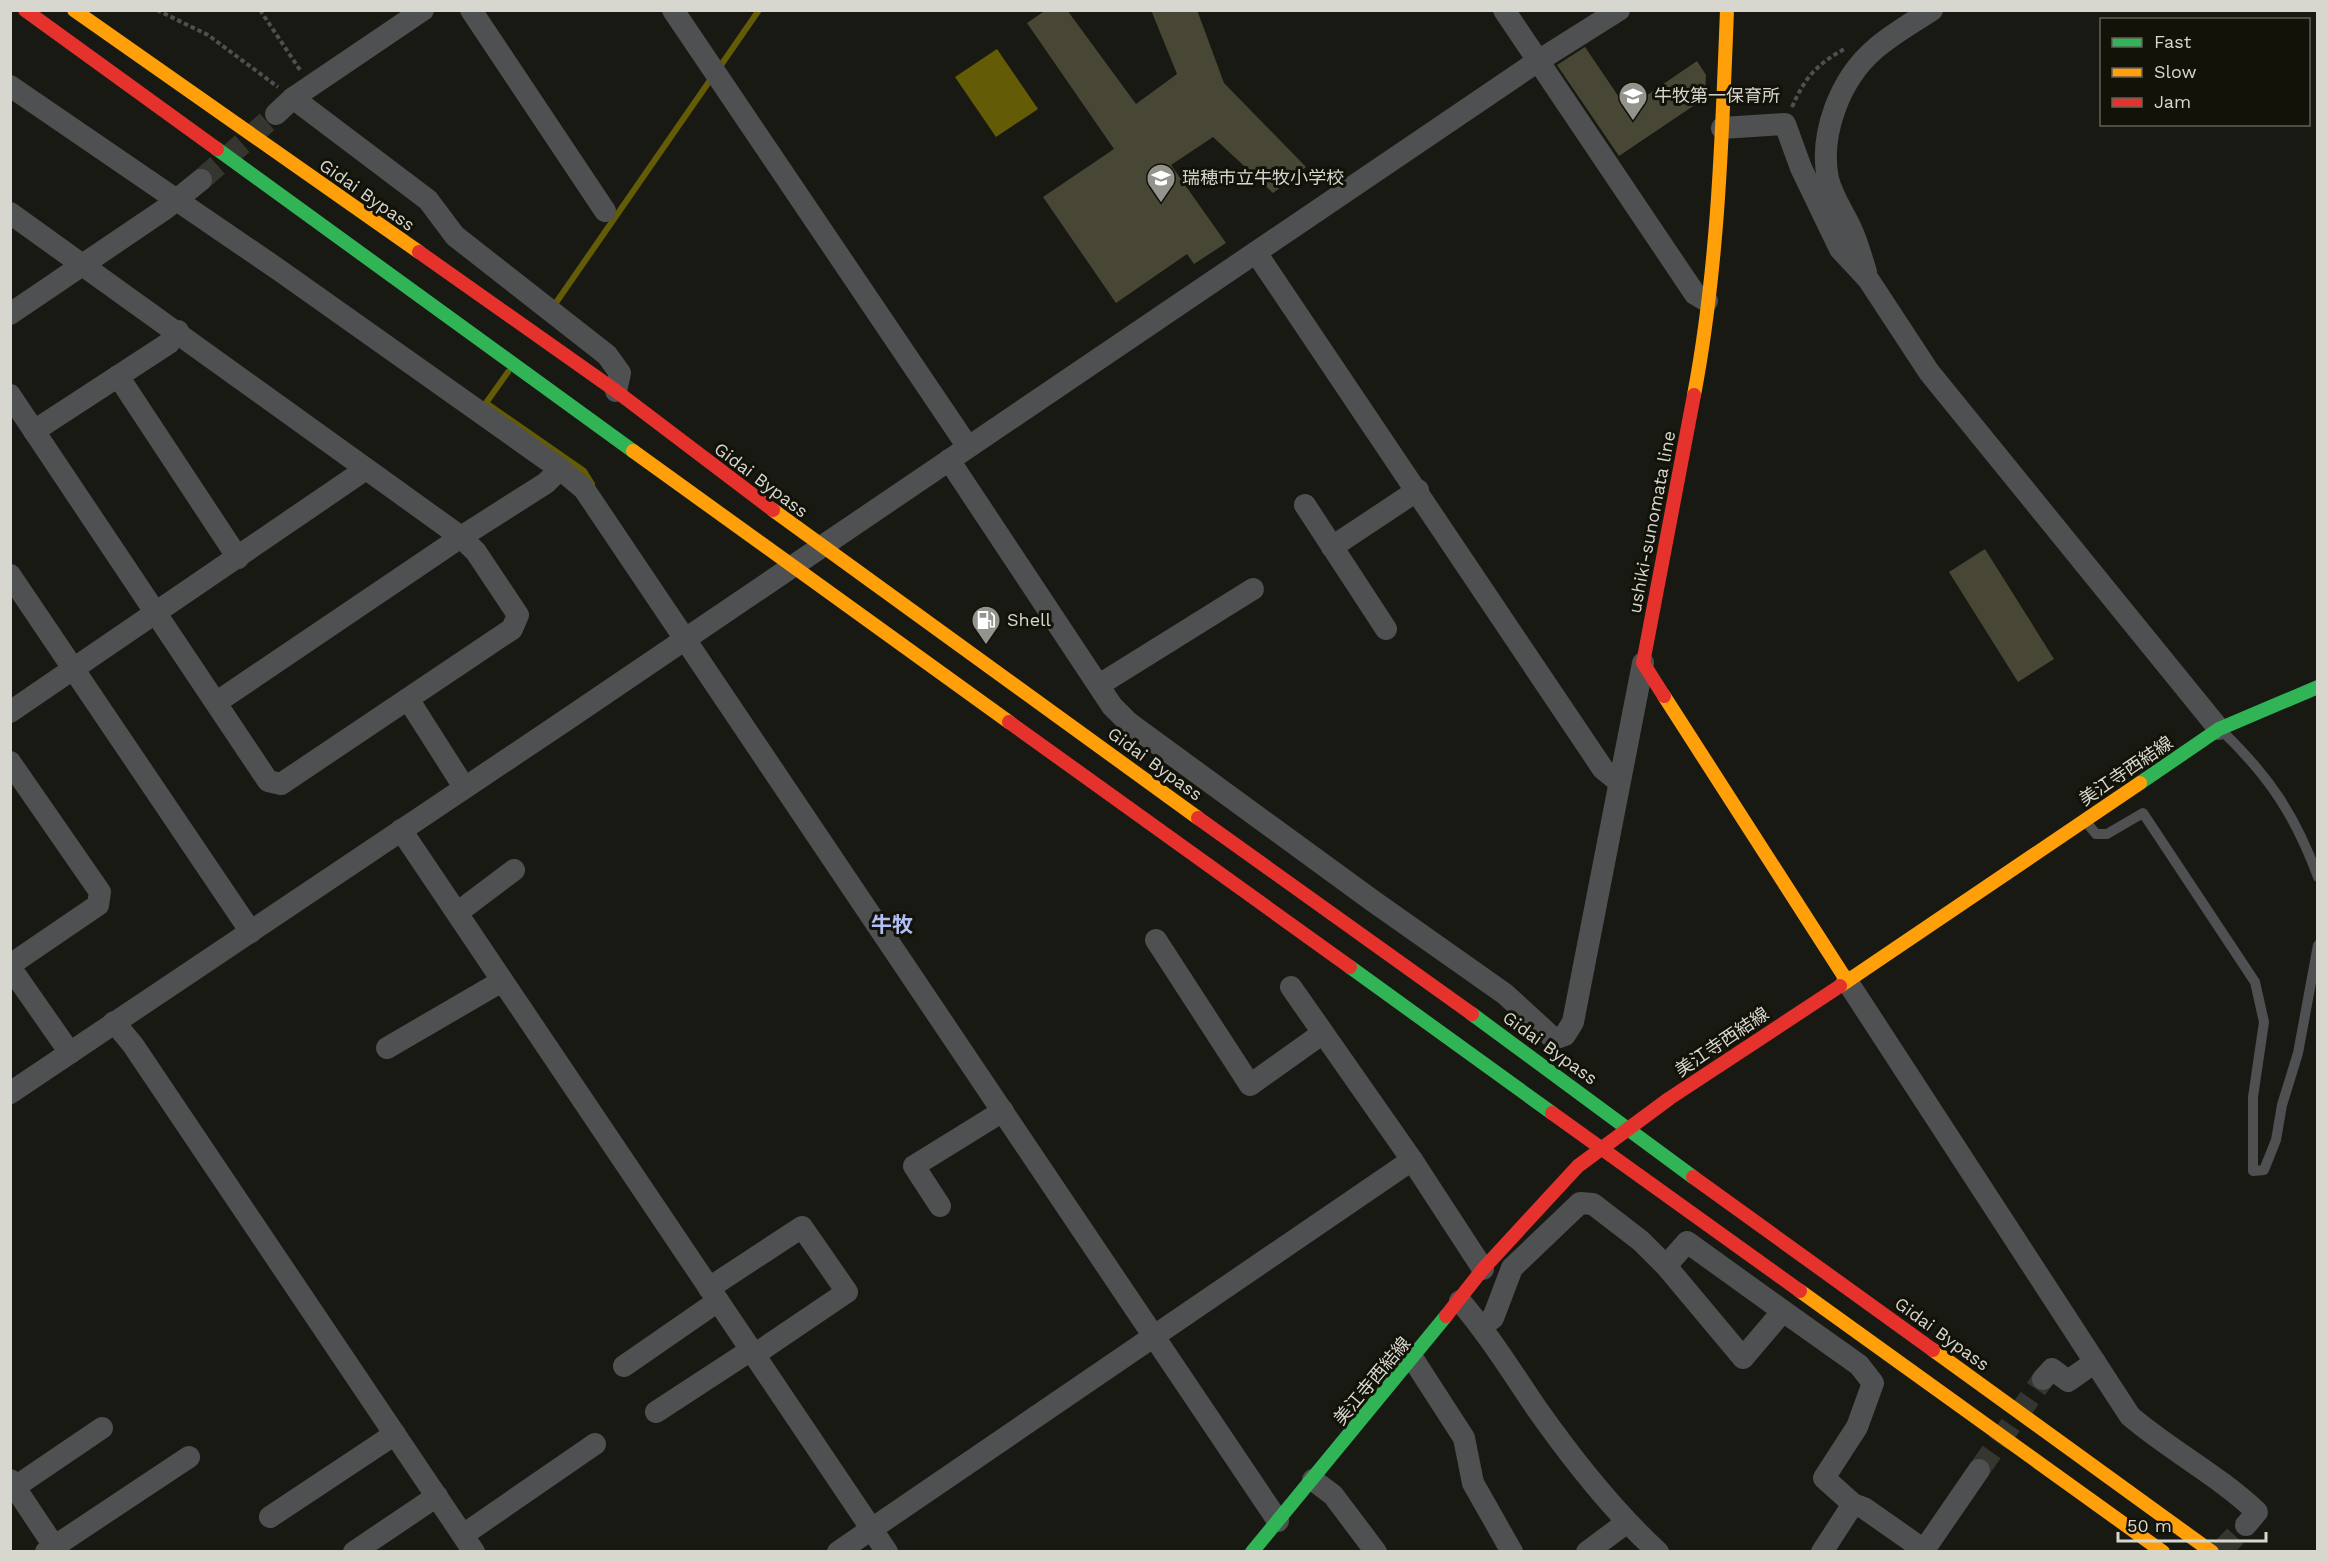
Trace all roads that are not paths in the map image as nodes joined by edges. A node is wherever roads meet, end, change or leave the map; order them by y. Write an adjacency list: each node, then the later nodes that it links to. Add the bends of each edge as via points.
1 (25, 10): 39 (main road)
2 (74, 10): 26 (main road, Gidai Bypass)
3 (423, 10): 12 (street)
4 (471, 10): 17 (street)
5 (673, 10): 29 (street)
6 (1504, 10): 10 (street)
7 (1619, 10): 10 (street)
8 (1727, 10): 14 (main road, ushiki-sunomata line)
9 (1932, 10): 21 (street, via 1873,51 1846,84 1830,122 1826,148 1828,177)
10 (1538, 61): 19 (street); 22 (street, via 1695,294)
11 (10, 86): 16 (street)
12 (302, 92): 13 (street); 26 (street, via 428,200 455,236 607,355 620,373)
13 (276, 114)
14 (1722, 128): 21 (street, via 1785,124 1801,168 1840,249); 22 (main road, ushiki-sunomata line)
15 (201, 180): 16 (street)
16 (176, 201): 20 (street); 32 (street)
17 (605, 211)
18 (10, 213): 20 (street)
19 (1257, 254): 29 (street); 33 (street)
20 (84, 264): 23 (street); 24 (street)
21 (1869, 279): 52 (street, via 1929,372)
22 (1707, 301): 45 (main road, ushiki-sunomata line, via 1702,355)
23 (10, 314)
24 (178, 331): 25 (street, via 169,343); 31 (street)
25 (118, 376): 28 (street); 38 (street)
26 (616, 392): 36 (main road, Gidai Bypass)
27 (10, 395): 28 (street)
28 (34, 431): 42 (street)
29 (968, 447): 30 (street)
30 (949, 460): 36 (street); 47 (street)
31 (366, 469): 35 (street); 38 (street)
32 (560, 469): 35 (street, via 546,483); 44 (street, via 584,489)
33 (1418, 490): 37 (street); 54 (street, via 1603,769)
34 (1305, 505): 37 (street)
35 (461, 537): 49 (street, via 476,552 518,615 512,629); 50 (street)
36 (821, 547): 39 (street); 74 (main road, Gidai Bypass)
37 (1332, 547): 43 (street)
38 (238, 558): 42 (street)
39 (792, 566): 44 (street); 75 (main road)
40 (10, 575): 46 (street)
41 (1249, 596): 47 (street)
42 (157, 613): 46 (street); 50 (street)
43 (1386, 629)
44 (684, 640): 55 (street); 73 (street)
45 (1643, 663): 54 (street); 66 (main road)
46 (74, 669): 51 (street); 61 (street)
47 (1099, 685): 54 (street, via 1129,723 1505,994 1554,1039 1564,1035 1573,1022)
48 (2318, 687): 52 (main road, 美江寺西結線)
49 (408, 699): 50 (street, via 281,784 268,781); 55 (street)
50 (217, 702)
51 (10, 712)
52 (2219, 729): 56 (main road, 美江寺西結線); 59 (lane, via 2264,774 2285,802)
53 (10, 762): 64 (street, via 100,892 98,905)
54 (1619, 782)
55 (464, 787): 57 (street)
56 (2085, 821): 63 (lane, via 2096,834 2107,834 2144,813 2255,982 2264,1022 2253,1097 2253,1171 2264,1170 2276,1140 2298,1053); 66 (main road, 美江寺西結線)
57 (400, 830): 60 (street); 61 (street)
58 (514, 870): 60 (street)
59 (2318, 877)
60 (457, 913): 65 (street)
61 (251, 932): 68 (street)
62 (1156, 940): 69 (street, via 1250,1085)
63 (2318, 945)
64 (10, 966): 71 (street)
65 (502, 981): 70 (street); 80 (street)
66 (1847, 981): 74 (main road, 美江寺西結線); 87 (street)
67 (1291, 987): 69 (street)
68 (114, 1022): 71 (street); 92 (street, via 134,1045)
69 (1323, 1033): 76 (street)
70 (387, 1048)
71 (70, 1053): 72 (street)
72 (10, 1093)
73 (1003, 1111): 77 (street, via 914,1166); 84 (street)
74 (1630, 1128): 75 (main road, 美江寺西結線); 117 (main road, Gidai Bypass)
75 (1602, 1148): 79 (main road, 美江寺西結線, via 1578,1166); 116 (main road)
76 (1412, 1160): 79 (street); 84 (street)
77 (940, 1206)
78 (1666, 1266): 82 (street, via 1687,1242); 82 (street, via 1743,1358); 83 (street, via 1616,1220 1593,1204 1580,1203 1512,1268 1493,1318)
79 (1483, 1269): 81 (main road, 美江寺西結線)
80 (713, 1295): 85 (street); 85 (street, via 802,1227 847,1292); 88 (street)
81 (1460, 1301): 83 (street); 86 (main road, 美江寺西結線)
82 (1783, 1311): 99 (street, via 1859,1365 1873,1383 1857,1427 1824,1478)
83 (1481, 1326): 102 (street, via 1537,1409)
84 (1156, 1336): 101 (street); 104 (street)
85 (752, 1353): 90 (street); 104 (street)
86 (1413, 1359): 96 (main road, 美江寺西結線); 112 (street, via 1464,1438 1473,1483)
87 (2096, 1362): 89 (street, via 2068,1381 2052,1369); 103 (street, via 2130,1416 2236,1492 2257,1512)
88 (624, 1366)
89 (2043, 1379)
90 (656, 1412)
91 (102, 1428): 97 (street)
92 (395, 1434): 98 (street); 100 (street)
93 (595, 1444): 105 (street)
94 (189, 1457): 106 (street)
95 (1979, 1470): 99 (street, via 1924,1550 1864,1508)
96 (1313, 1480): 101 (main road, 美江寺西結線); 111 (street, via 1333,1495)
97 (13, 1484): 106 (street)
98 (437, 1496): 105 (street); 107 (street)
99 (1852, 1504): 115 (street)
100 (270, 1517)
101 (1278, 1521): 110 (main road, 美江寺西結線)
102 (1626, 1523): 113 (street); 114 (street)
103 (2246, 1525)
104 (870, 1529): 108 (street); 109 (street)
105 (469, 1543)
106 (53, 1550)
107 (354, 1551)
108 (838, 1551)
109 (886, 1551)
110 (1252, 1551)
111 (1376, 1551)
112 (1512, 1551)
113 (1587, 1551)
114 (1658, 1551)
115 (1822, 1551)
116 (2163, 1551)
117 (2212, 1551)

